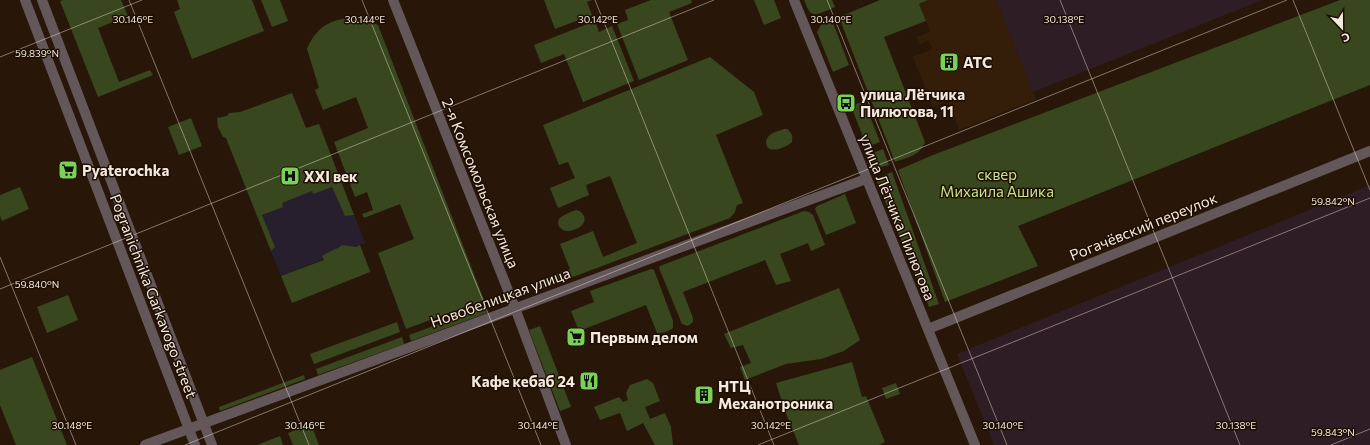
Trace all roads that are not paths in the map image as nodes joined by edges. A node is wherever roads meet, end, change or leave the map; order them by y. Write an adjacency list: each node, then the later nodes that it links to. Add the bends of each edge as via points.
1 (25, 0): 10 (street, Pogranichnika Garkavogo street)
2 (42, 0): 9 (street, Pogranichnika Garkavogo street)
3 (393, 0): 7 (street, 2-я Комсомольская улица)
4 (794, 0): 6 (street, улица Лётчика Пилютова)
5 (1370, 150): 8 (street, Рогачёвский переулок)
6 (866, 179): 7 (street, Новобелицкая улица); 8 (street, улица Лётчика Пилютова)
7 (515, 308): 9 (street, Новобелицкая улица); 14 (street, 2-я Комсомольская улица)
8 (928, 329): 15 (street, улица Лётчика Пилютова)
9 (203, 423): 10 (street, Новобелицкая улица); 13 (street, Pogranichnika Garkavogo street)
10 (188, 428): 11 (street, Новобелицкая улица); 12 (street, Pogranichnika Garkavogo street)
11 (145, 445)
12 (195, 445)
13 (212, 445)
14 (566, 445)
15 (975, 445)

